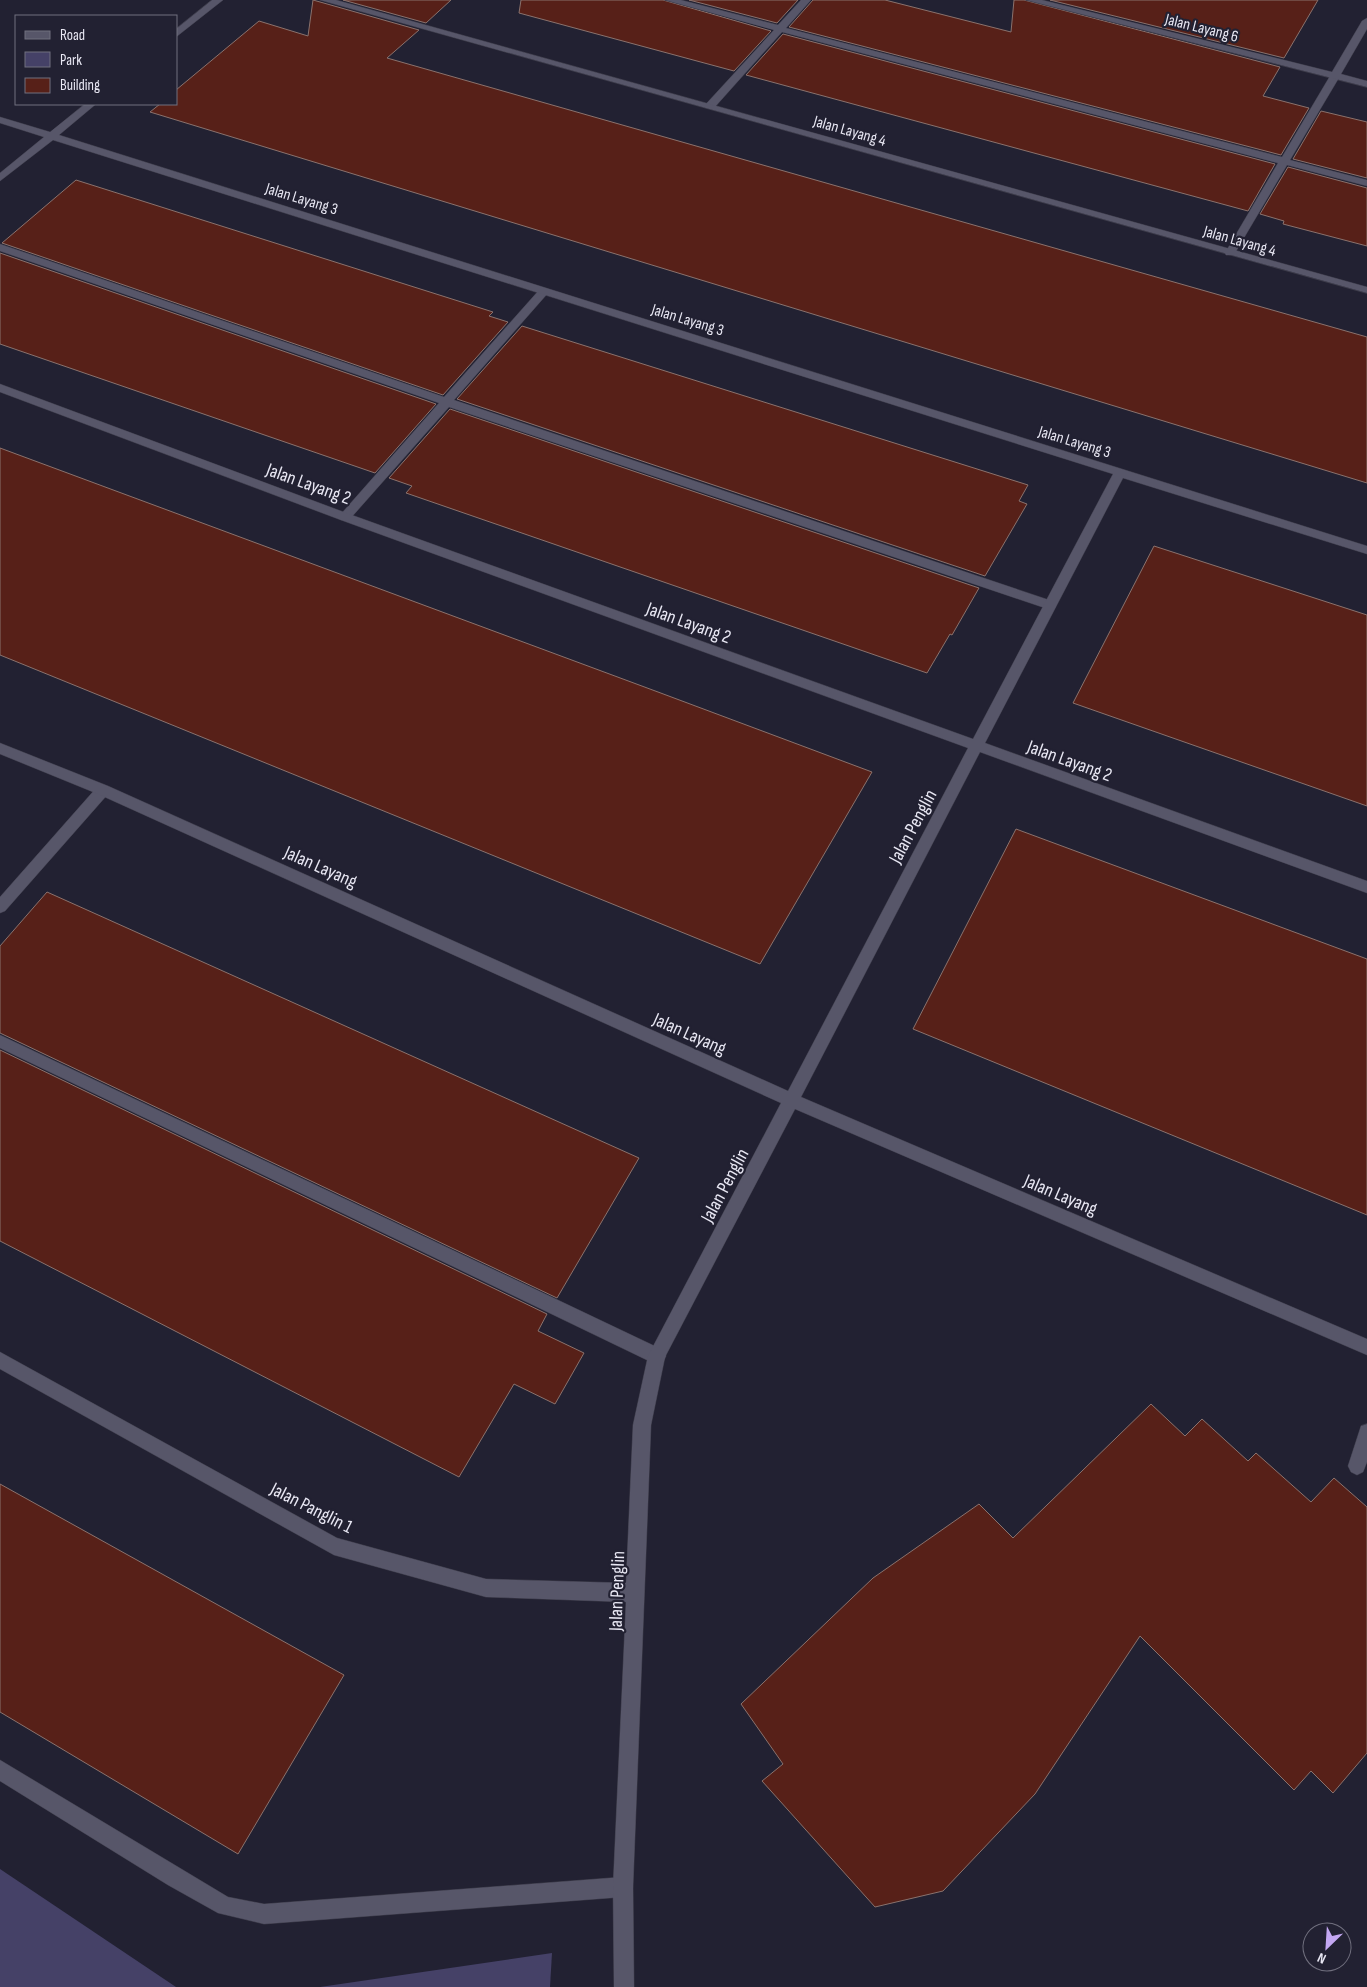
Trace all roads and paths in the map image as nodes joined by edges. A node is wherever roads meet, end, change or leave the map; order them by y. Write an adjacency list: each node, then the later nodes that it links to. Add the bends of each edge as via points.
1 (218, 0): 8 (street)
2 (325, 0): 12 (street, Jalan Layang 4)
3 (670, 0): 7 (street)
4 (806, 0): 7 (street)
5 (1031, 0): 9 (street, Jalan Layang 6)
6 (1367, 22): 9 (street)
7 (779, 29): 12 (street); 15 (street)
8 (178, 32)
9 (1335, 76): 10 (street, Jalan Layang 6); 15 (street)
10 (1367, 84)
11 (90, 105): 14 (street)
12 (710, 106): 19 (street, Jalan Layang 4)
13 (0, 120): 14 (street, Jalan Layang 3)
14 (51, 136): 16 (street); 21 (street, Jalan Layang 3)
15 (1284, 162): 17 (street); 19 (street)
16 (0, 178)
17 (1367, 183)
18 (0, 247): 23 (street)
19 (1230, 252): 20 (street, Jalan Layang 4)
20 (1367, 290)
21 (544, 291): 23 (street); 24 (street, Jalan Layang 3)
22 (0, 388): 25 (street, Jalan Layang 2)
23 (447, 402): 25 (street); 27 (street)
24 (1120, 472): 26 (street, Jalan Layang 3); 27 (street, Jalan Penglin)
25 (345, 517): 28 (street, Jalan Layang 2)
26 (1367, 550)
27 (1050, 605): 28 (street, Jalan Penglin)
28 (977, 746): 31 (street, Jalan Layang 2); 34 (street, Jalan Penglin)
29 (0, 748): 30 (street, Jalan Layang)
30 (103, 790): 32 (street); 34 (street, Jalan Layang)
31 (1367, 887)
32 (0, 906)
33 (0, 1041): 36 (street)
34 (791, 1100): 35 (street, Jalan Layang); 36 (street, Jalan Penglin)
35 (1367, 1347)
36 (657, 1356): 40 (street, Jalan Penglin, via 642,1425)
37 (0, 1360): 40 (street, Jalan Panglin 1, via 334,1546 486,1588)
38 (1367, 1432): 39 (street)
39 (1357, 1466)
40 (636, 1593): 42 (street, Jalan Penglin)
41 (0, 1770): 42 (street, via 226,1906 264,1914)
42 (623, 1887): 43 (street, Jalan Penglin)
43 (624, 1987)

